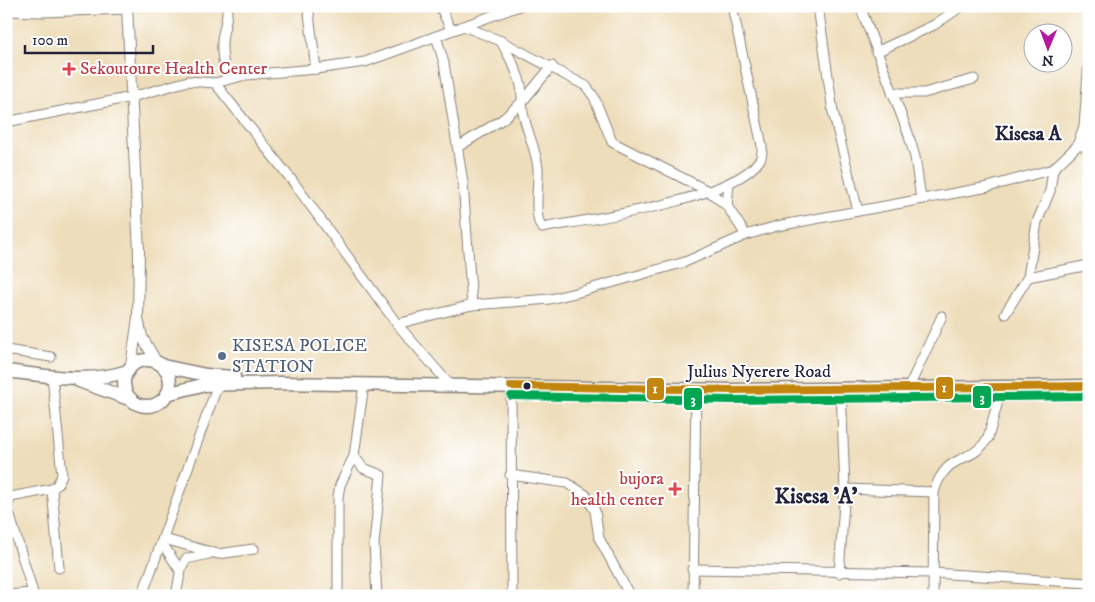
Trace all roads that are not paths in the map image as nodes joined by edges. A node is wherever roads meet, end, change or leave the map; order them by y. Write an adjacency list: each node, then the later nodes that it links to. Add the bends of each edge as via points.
1 (227, 6): 20 (street, via 228,20 222,52)
2 (308, 6): 19 (street)
3 (440, 6): 13 (street)
4 (519, 6): 12 (street)
5 (732, 6): 33 (street, via 762,154 751,169)
6 (818, 6): 37 (street, via 830,94)
7 (860, 6): 16 (street)
8 (962, 6): 16 (street, via 934,24)
9 (127, 8): 10 (street); 25 (main road)
10 (76, 9): 11 (street)
11 (6, 11)
12 (463, 26): 13 (street); 15 (street)
13 (451, 30): 14 (street)
14 (436, 36): 19 (street, via 365,62); 31 (street, via 444,63)
15 (501, 41): 18 (street); 26 (street, via 513,62)
16 (876, 52): 23 (street)
17 (1089, 60): 29 (street, via 1085,116)
18 (552, 66): 26 (street); 34 (street, via 586,86 594,97 612,142)
19 (316, 69): 20 (street)
20 (227, 78): 22 (street)
21 (974, 79): 24 (street)
22 (215, 83): 25 (street, via 188,81); 45 (street, via 294,183)
23 (892, 93): 24 (street); 27 (street)
24 (906, 95): 27 (street)
25 (132, 97): 28 (street); 44 (main road, via 139,252)
26 (523, 101): 31 (street, via 503,119); 34 (street, via 538,165 537,204 542,228)
27 (898, 107): 35 (street, via 915,156)
28 (6, 123)
29 (1077, 146): 30 (street); 32 (street)
30 (1089, 146)
31 (458, 147): 41 (street, via 464,183)
32 (1052, 169): 35 (street, via 988,187); 40 (street, via 1050,191 1037,222)
33 (729, 183): 34 (street); 36 (street)
34 (710, 192): 36 (street)
35 (922, 199): 37 (street)
36 (727, 206): 38 (street)
37 (858, 211): 38 (street)
38 (746, 235): 41 (street, via 685,262 579,292 550,299)
39 (1089, 265): 40 (street)
40 (1028, 277): 42 (street)
41 (472, 305): 45 (street)
42 (1005, 314)
43 (942, 316): 62 (street)
44 (138, 318): 48 (main road, via 142,336); 49 (main road)
45 (397, 324): 56 (street)
46 (6, 350): 47 (street)
47 (51, 357)
48 (159, 363): 49 (highway, Julius Nyerere Road, via 147,360); 53 (highway, Julius Nyerere Road, via 206,375); 63 (highway, via 170,379)
49 (130, 368): 52 (highway, Julius Nyerere Road, via 104,377); 64 (highway, via 125,386)
50 (6, 371): 51 (highway, Julius Nyerere Road)
51 (52, 376): 52 (highway, Julius Nyerere Road); 67 (street, via 62,466 62,475)
52 (70, 378): 64 (highway, Julius Nyerere Road)
53 (279, 383): 54 (highway, Julius Nyerere Road); 55 (highway, Julius Nyerere Road)
54 (218, 384): 63 (highway, Julius Nyerere Road, via 186,387); 72 (street)
55 (364, 384): 56 (highway, Julius Nyerere Road); 65 (street)
56 (450, 385): 57 (highway, Julius Nyerere Road)
57 (511, 386): 60 (highway, Julius Nyerere Road); 66 (street)
58 (1002, 386): 59 (highway, Julius Nyerere Road); 62 (highway, Julius Nyerere Road); 69 (street, via 984,445 944,469)
59 (1089, 386)
60 (696, 389): 61 (highway, Julius Nyerere Road); 76 (street)
61 (841, 389): 62 (highway, Julius Nyerere Road); 68 (street)
62 (908, 389)
63 (167, 394): 64 (highway, Julius Nyerere Road, via 162,400 147,405)
64 (132, 400)
65 (354, 456): 85 (street, via 338,497); 86 (street, via 363,468 381,475 374,544)
66 (510, 475): 87 (street); 88 (street, via 566,483 586,494 594,511 599,538)
67 (52, 489): 70 (street); 75 (street)
68 (844, 489): 69 (street); 78 (street)
69 (934, 492): 79 (street)
70 (7, 499): 71 (street)
71 (9, 527): 81 (street)
72 (163, 541): 74 (street); 77 (street); 83 (street)
73 (254, 549): 74 (street)
74 (214, 553): 77 (street, via 186,559)
75 (59, 568)
76 (692, 569): 78 (street); 89 (street)
77 (181, 572): 84 (street)
78 (839, 573): 79 (street)
79 (933, 573): 80 (street); 90 (street)
80 (1089, 583)
81 (33, 594): 82 (street)
82 (6, 595)
83 (142, 596)
84 (176, 596)
85 (338, 596)
86 (377, 596)
87 (512, 596)
88 (630, 596)
89 (692, 596)
90 (933, 596)

